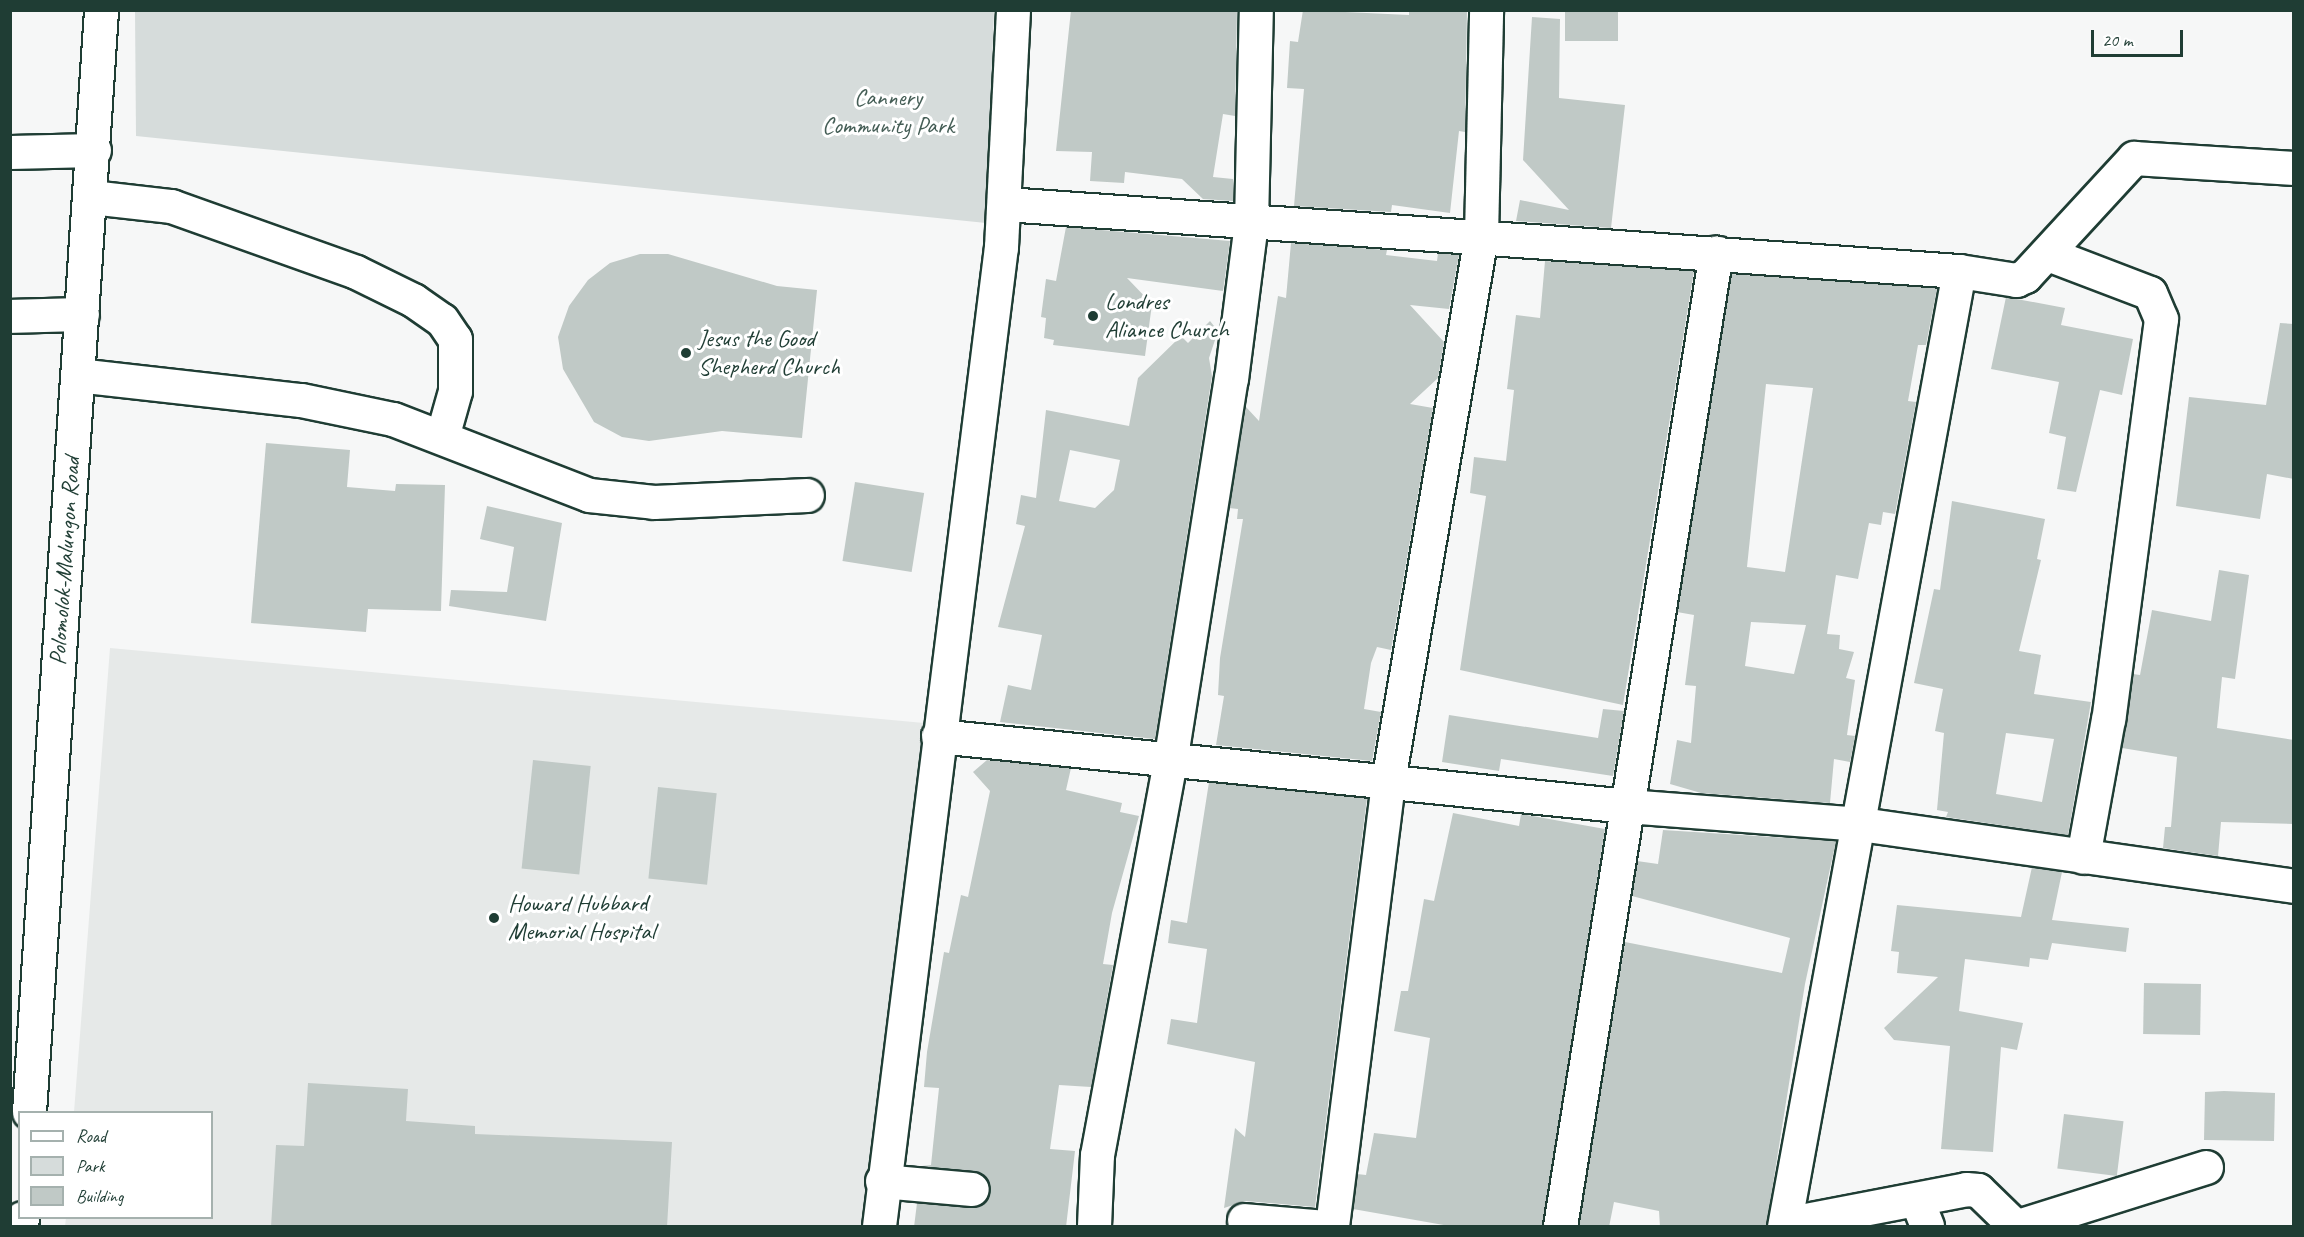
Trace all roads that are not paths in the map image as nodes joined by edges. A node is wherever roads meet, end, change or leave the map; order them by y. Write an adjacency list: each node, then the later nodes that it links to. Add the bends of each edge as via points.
1 (101, 10): 5 (street, Polomolok-Malungon Road)
2 (1013, 10): 9 (street)
3 (1256, 10): 10 (street)
4 (1485, 10): 11 (street)
5 (94, 150): 6 (street); 8 (street, Polomolok-Malungon Road)
6 (10, 152)
7 (2294, 168): 13 (street, via 2133,158)
8 (91, 197): 15 (street, Polomolok-Malungon Road); 18 (street, via 171,206 356,272 433,314 455,339 459,359)
9 (1005, 204): 10 (street); 20 (street)
10 (1251, 223): 11 (street); 21 (street)
11 (1481, 236): 12 (street); 22 (street)
12 (1716, 252): 14 (street); 23 (street)
13 (2048, 254): 14 (street, via 2016,280); 25 (street, via 2150,293 2161,320 2108,719)
14 (1959, 271): 24 (street)
15 (82, 314): 16 (street); 17 (street, Polomolok-Malungon Road)
16 (10, 316)
17 (77, 375): 18 (street, via 301,400 393,418); 27 (street, Polomolok-Malungon Road)
18 (442, 437): 19 (street, via 550,484 598,497 654,502)
19 (807, 495)
20 (938, 736): 21 (street); 29 (street)
21 (1170, 762): 22 (street); 35 (street, via 1097,1155)
22 (1388, 781): 23 (street); 37 (street)
23 (1627, 806): 24 (street); 38 (street)
24 (1860, 824): 25 (street); 33 (street)
25 (2083, 857): 26 (street)
26 (2294, 886)
27 (29, 1111)
28 (2206, 1167): 39 (street)
29 (882, 1181): 30 (street); 34 (street)
30 (972, 1189)
31 (1922, 1214): 33 (street); 39 (street, via 1978,1190)
32 (1244, 1220): 36 (street)
33 (1784, 1225)
34 (879, 1227)
35 (1094, 1227)
36 (1315, 1227)
37 (1332, 1227)
38 (1560, 1227)
39 (2016, 1227)

